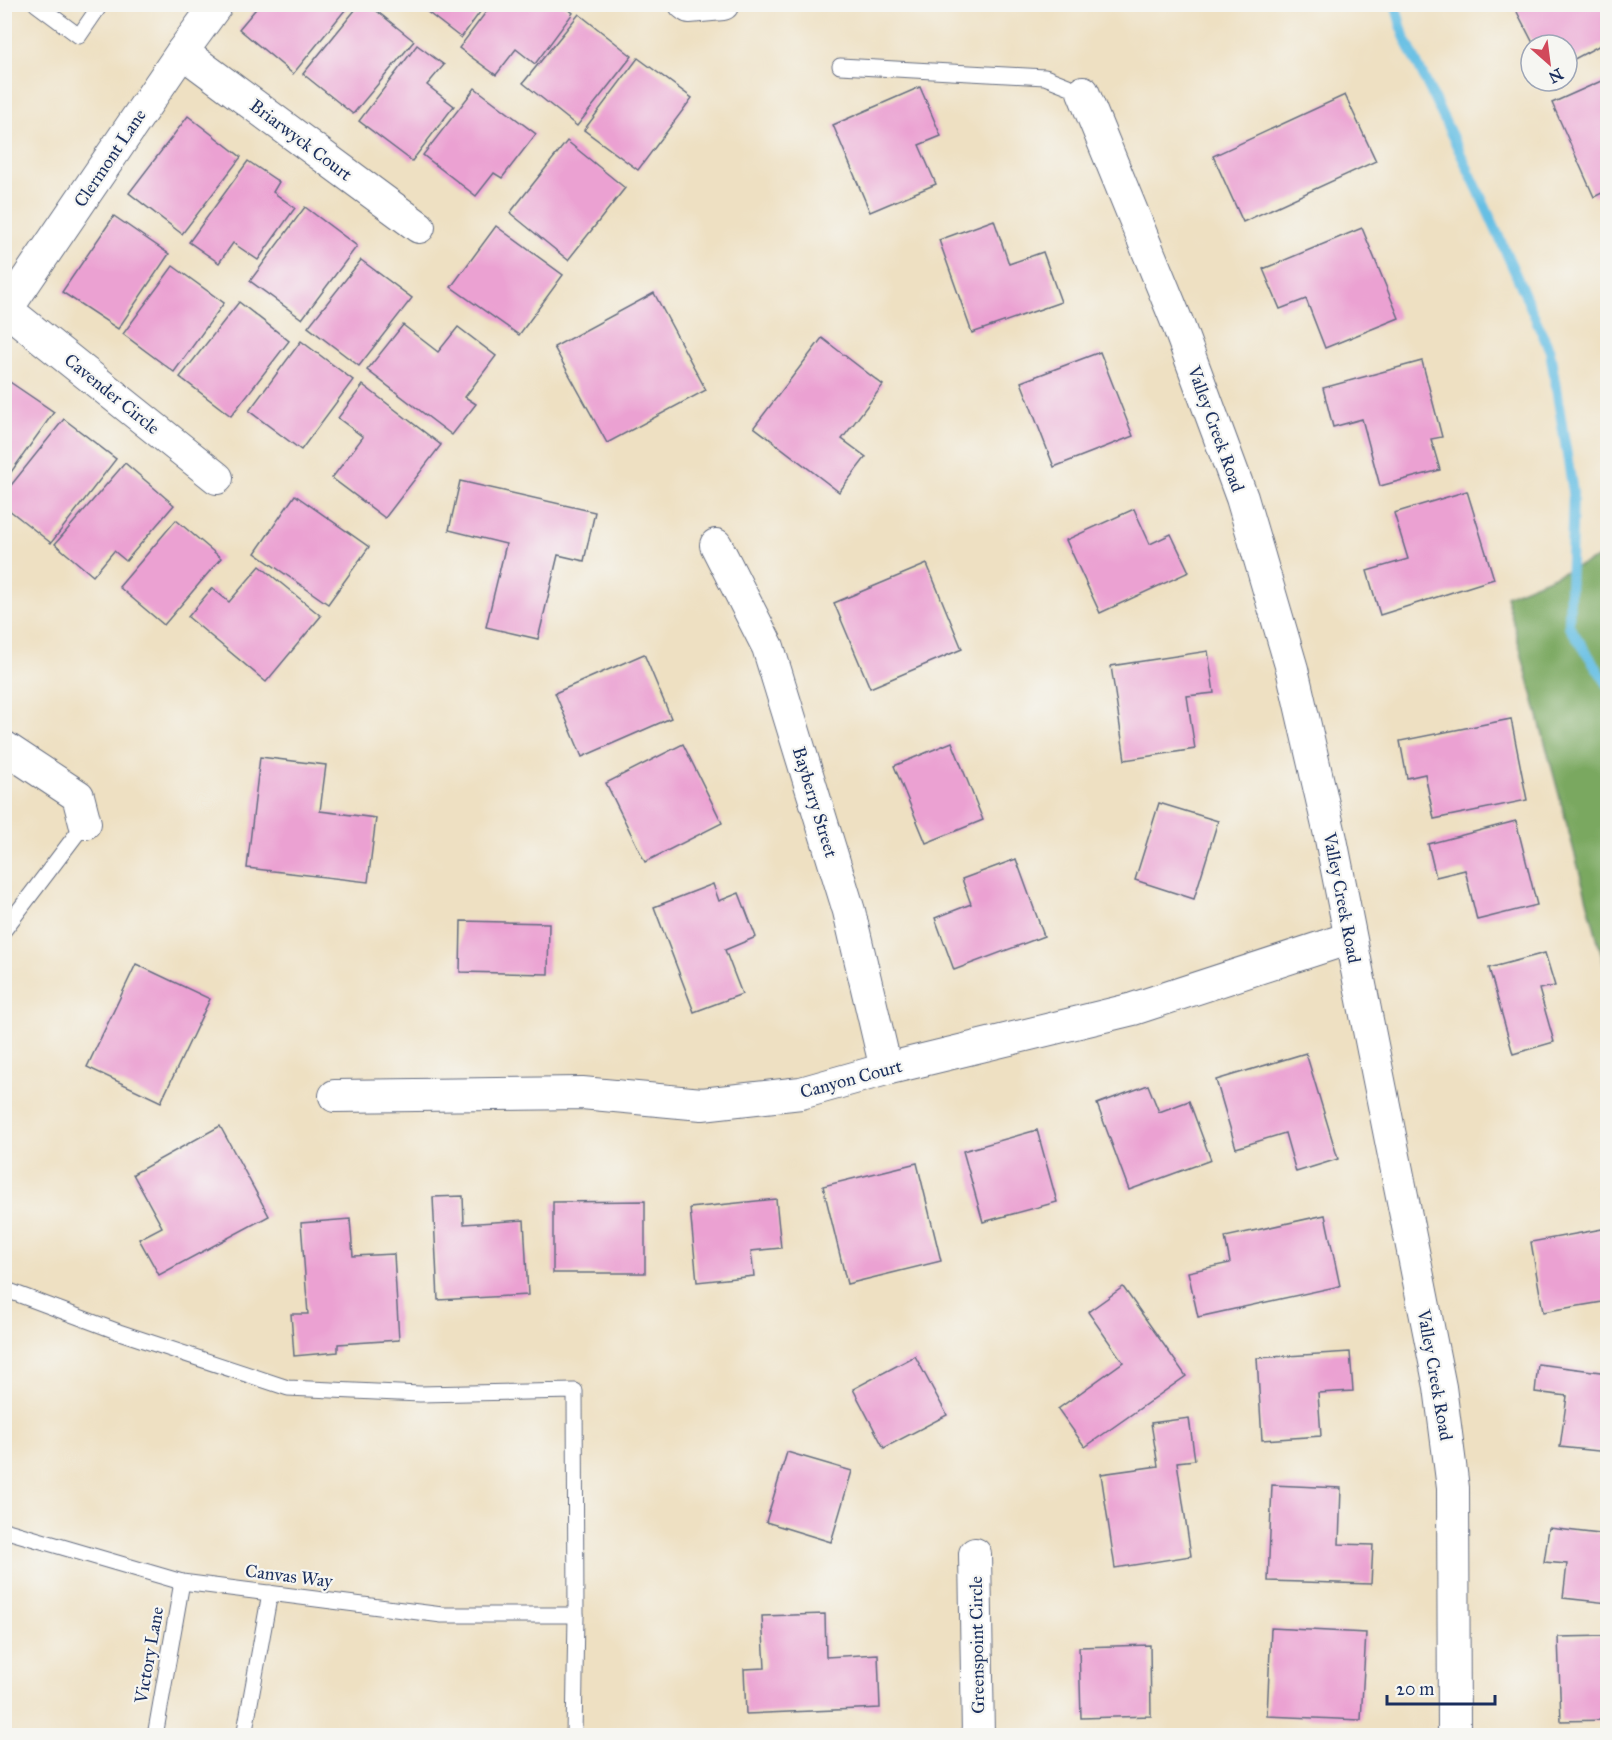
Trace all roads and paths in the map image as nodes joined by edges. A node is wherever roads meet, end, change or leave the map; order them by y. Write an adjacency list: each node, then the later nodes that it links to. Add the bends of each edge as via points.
1 (36, 4): 2 (lane, via 79,36)
2 (101, 4)
3 (217, 4): 6 (street, Clermont Lane)
4 (685, 4): 5 (street)
5 (723, 4)
6 (182, 52): 9 (street, Briarwyck Court); 10 (street, Clermont Lane)
7 (840, 66): 8 (lane, via 1044,77)
8 (1083, 92): 16 (street, Valley Creek Road, via 1242,498 1292,669)
9 (419, 227)
10 (6, 311): 11 (street, Cavender Circle)
11 (217, 478)
12 (716, 545): 17 (street, Bayberry Street, via 768,647 849,911)
13 (4, 747): 14 (street, via 78,796)
14 (85, 823): 15 (lane)
15 (4, 930)
16 (1350, 938): 17 (street, Canyon Court, via 1134,1009); 29 (street, Valley Creek Road, via 1440,1387 1453,1488)
17 (886, 1069): 18 (street, Canyon Court, via 801,1093 702,1104 582,1093)
18 (335, 1096)
19 (4, 1289): 24 (lane, via 118,1332 288,1388 420,1394 575,1391)
20 (4, 1530): 22 (lane, Canvas Way)
21 (975, 1554): 28 (street, Greenspoint Circle)
22 (182, 1582): 23 (lane, Canvas Way); 25 (lane, Victory Lane)
23 (270, 1593): 24 (lane, Canvas Way, via 442,1615); 26 (lane)
24 (576, 1615): 27 (lane)
25 (155, 1736)
26 (244, 1736)
27 (574, 1736)
28 (978, 1736)
29 (1454, 1736)

